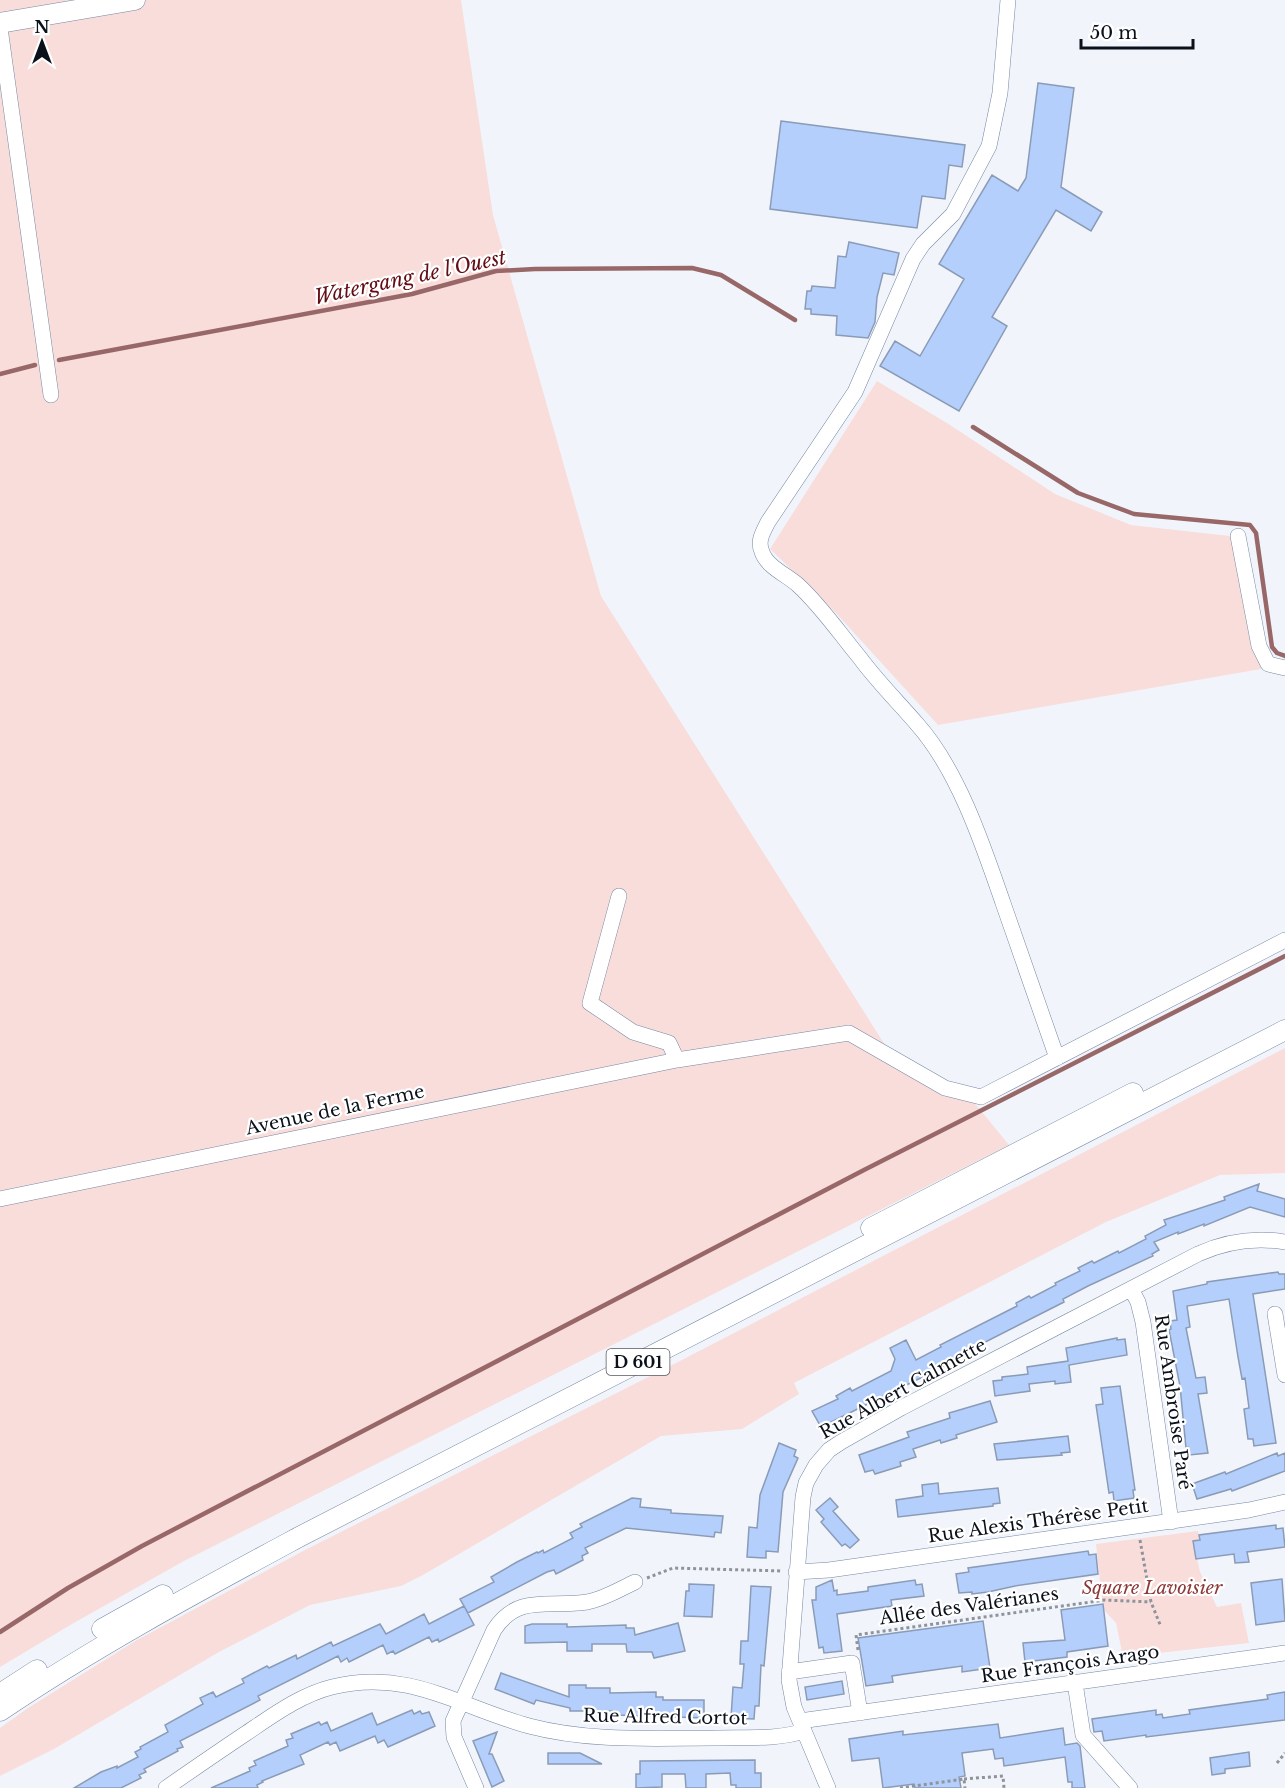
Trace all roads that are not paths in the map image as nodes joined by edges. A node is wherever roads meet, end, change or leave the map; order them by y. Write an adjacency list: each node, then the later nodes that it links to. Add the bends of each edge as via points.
1 (135, 0): 3 (main road)
2 (1008, 0): 12 (street, via 1000,93 989,146 953,214 913,259 867,369 760,540 762,553 770,564 800,586 826,615 921,728 939,756 984,850)
3 (0, 23)
4 (0, 28): 5 (street)
5 (51, 395)
6 (1238, 536): 7 (street, via 1259,646 1268,664)
7 (1285, 668)
8 (619, 896): 13 (street, via 590,1003 633,1032 669,1042)
9 (1285, 940): 12 (street, Avenue de la Ferme)
10 (1285, 1016): 26 (main road, D 601, via 215,1566 109,1625)
11 (1285, 1030): 28 (main road, D 601, via 299,1537 155,1614)
12 (1058, 1058): 13 (street, Avenue de la Ferme, via 981,1097 945,1088 849,1033)
13 (677, 1060): 14 (street, Avenue de la Ferme)
14 (0, 1199)
15 (1285, 1242): 16 (street, Rue Albert Calmette, via 1250,1240 1219,1246)
16 (1131, 1289): 20 (street, Rue Ambroise Paré, via 1143,1322); 21 (street, Rue Albert Calmette, via 901,1408 829,1450 812,1471 804,1490)
17 (1275, 1314): 18 (street)
18 (1285, 1374)
19 (1285, 1502): 20 (street, Rue Alexis Thérèse Petit)
20 (1171, 1522): 21 (street, Rue Alexis Thérèse Petit)
21 (796, 1572): 24 (street, Rue Albert Calmette)
22 (635, 1582): 27 (street, via 594,1600 531,1604 505,1615)
23 (1285, 1653): 25 (street, Rue François Arago)
24 (789, 1672): 29 (street, via 852,1663); 30 (street, Rue Albert Calmette, via 790,1695)
25 (1075, 1683): 29 (street, Rue François Arago); 34 (street, via 1083,1735)
26 (0, 1694)
27 (461, 1701): 30 (street, Rue Alfred Cortot, via 527,1725 597,1737 772,1737); 31 (street, Rue Alfred Cortot, via 398,1683 333,1687 284,1708); 32 (street, via 453,1731)
28 (0, 1711)
29 (860, 1713): 30 (street, Rue François Arago)
30 (802, 1726): 33 (street, Rue Albert Calmette)
31 (166, 1788)
32 (476, 1788)
33 (828, 1788)
34 (1130, 1788)

